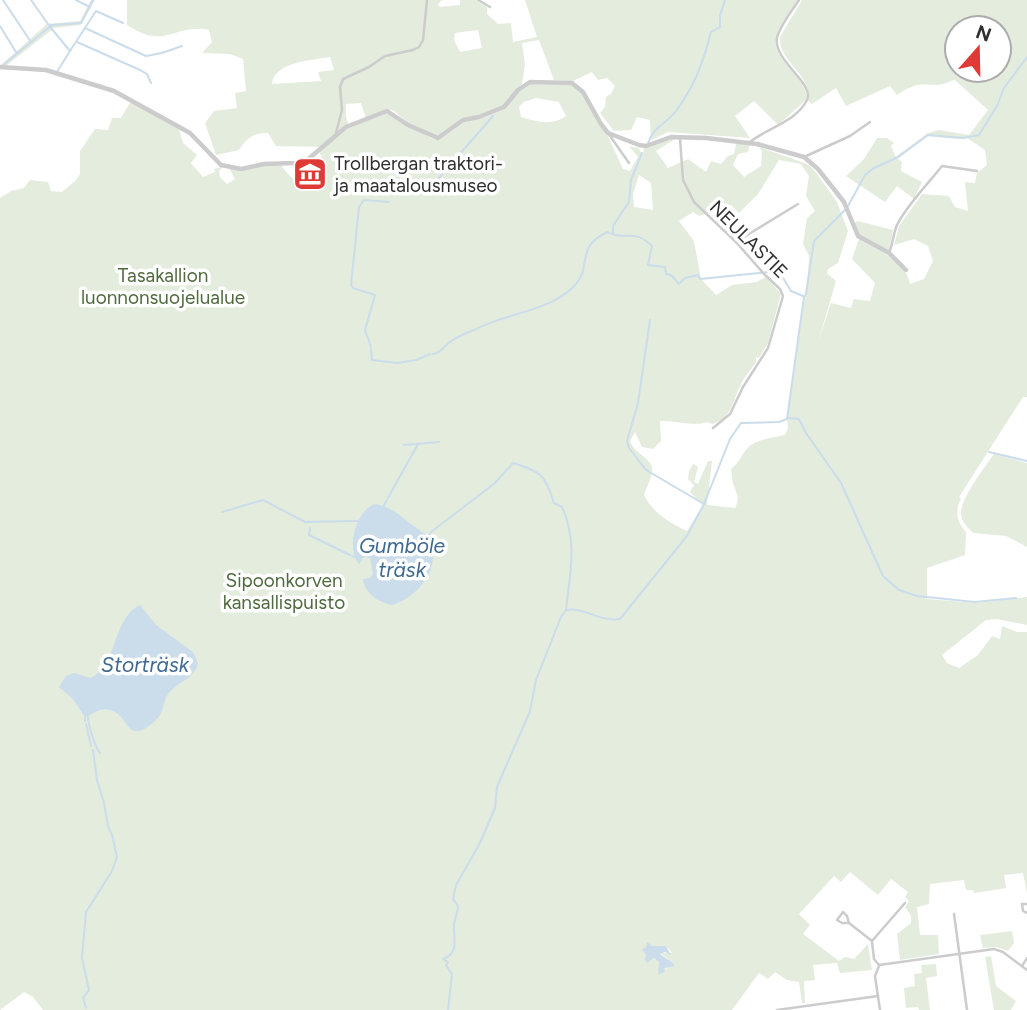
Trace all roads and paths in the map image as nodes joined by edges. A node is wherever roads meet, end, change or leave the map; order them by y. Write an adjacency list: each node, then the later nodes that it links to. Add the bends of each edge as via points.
1 (427, 0): 8 (street, via 419,47 385,56 344,79)
2 (478, 0): 4 (street)
3 (799, 0): 10 (street, via 776,43 789,68 805,83 807,100 787,120)
4 (490, 7)
5 (0, 67): 8 (street, via 46,70 114,91 190,133 224,166 306,161)
6 (870, 122): 11 (street)
7 (608, 133): 8 (street, via 577,85 538,81 522,86 498,111 463,120 438,138 387,111 346,127); 9 (street, via 646,146); 12 (street)
8 (336, 136)
9 (680, 137): 10 (street); 15 (street, NEULASTIE, via 686,189 699,209)
10 (750, 142): 11 (street)
11 (804, 158): 16 (street, via 844,202 858,236)
12 (629, 163)
13 (977, 171): 16 (street, via 942,166 897,226)
14 (797, 204): 15 (street)
15 (736, 242): 18 (street, NEULASTIE, via 783,296 771,340 730,414)
16 (889, 253): 17 (street)
17 (905, 270)
18 (713, 428)
19 (905, 903): 24 (street)
20 (1027, 904): 21 (street, via 1022,904)
21 (1027, 913)
22 (954, 914): 25 (street)
23 (849, 923): 24 (street)
24 (872, 941): 27 (street)
25 (960, 954): 27 (street); 28 (street, via 997,950); 34 (street)
26 (1027, 958): 28 (street)
27 (879, 965): 30 (street, via 875,976)
28 (1022, 966): 29 (street)
29 (1027, 970)
30 (878, 996): 31 (street); 33 (street)
31 (808, 1008): 32 (street)
32 (777, 1010)
33 (880, 1010)
34 (967, 1010)

